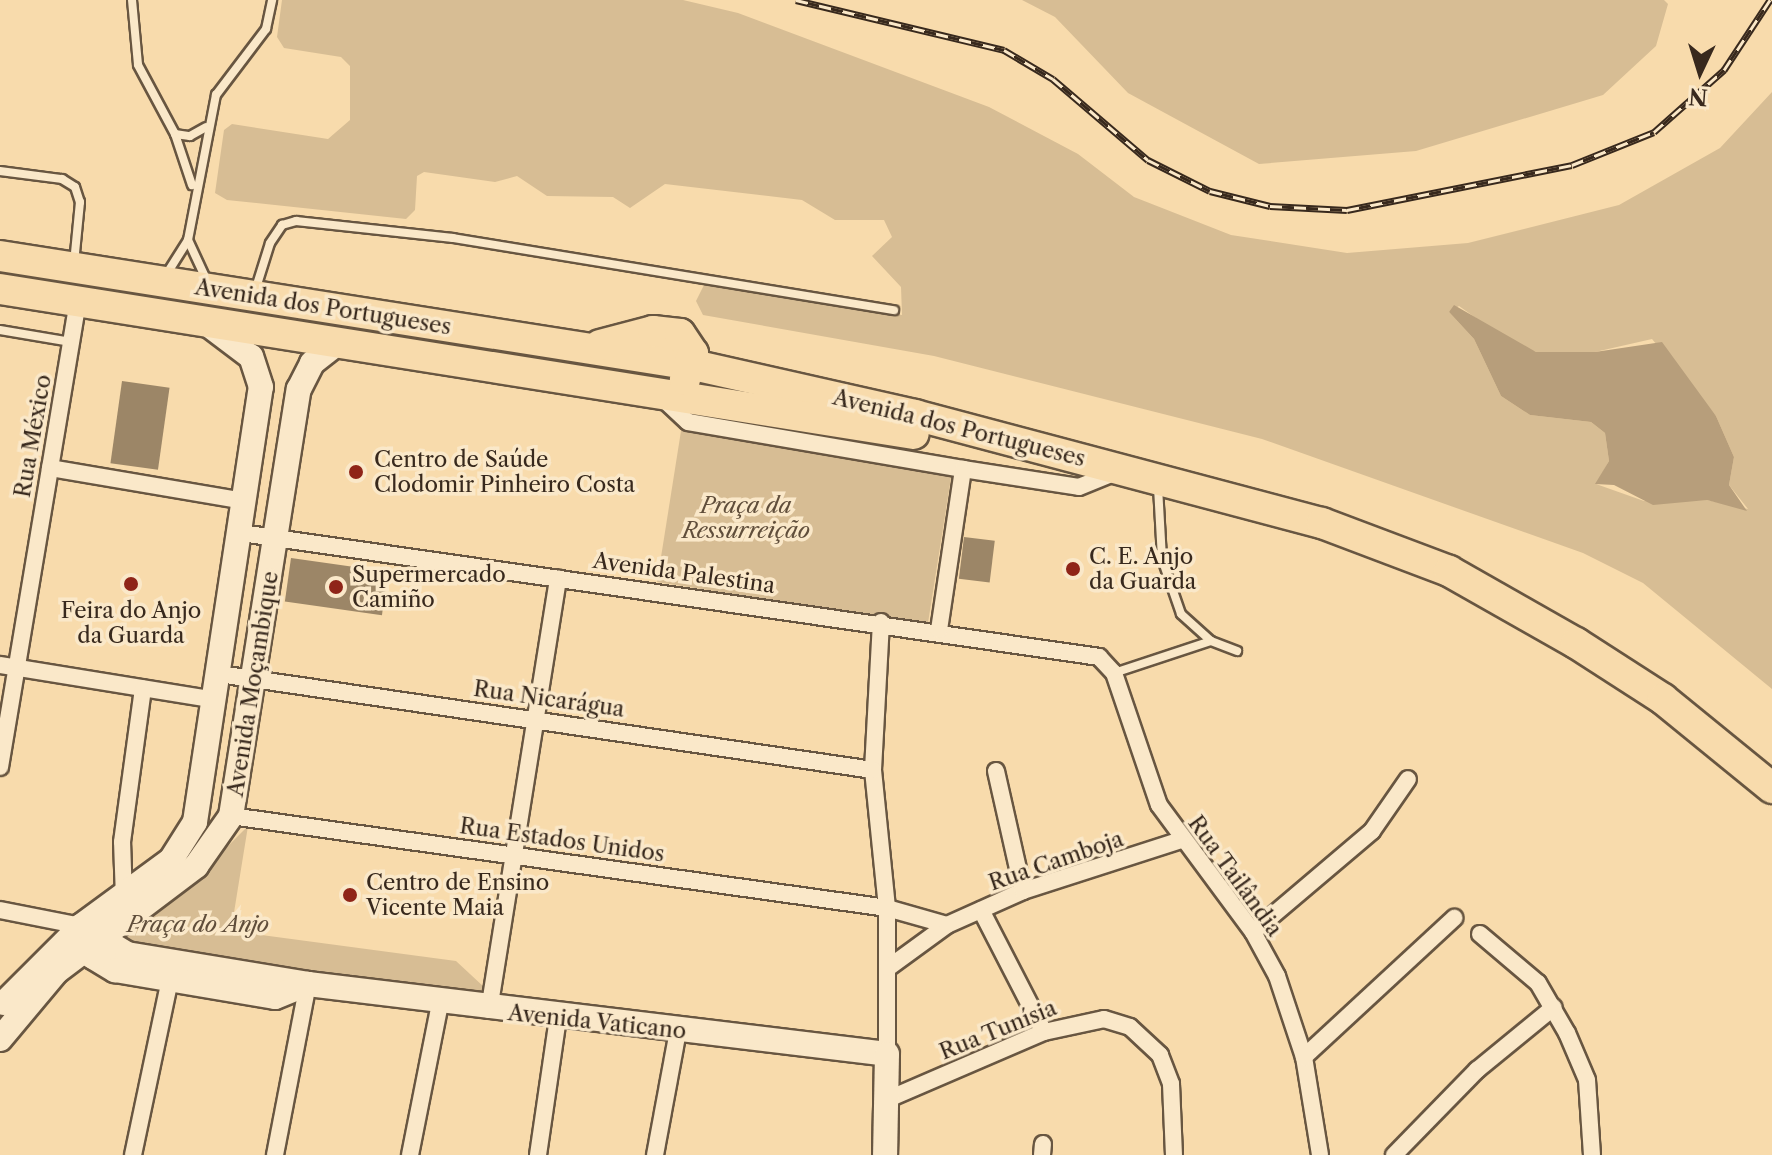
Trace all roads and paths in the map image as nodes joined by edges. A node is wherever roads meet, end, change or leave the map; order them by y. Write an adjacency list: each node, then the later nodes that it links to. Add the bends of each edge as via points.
1 (132, 0): 4 (lane, via 138,65)
2 (272, 0): 3 (lane, via 266,29 230,71)
3 (206, 127): 4 (lane, via 190,136); 6 (lane)
4 (175, 134): 6 (lane)
5 (0, 171): 9 (lane, via 62,179 75,187 80,202)
6 (193, 190): 7 (lane)
7 (188, 240): 10 (lane); 12 (lane)
8 (0, 256): 9 (highway, Avenida dos Portugueses)
9 (74, 267): 10 (highway, Avenida dos Portugueses)
10 (160, 281): 12 (highway, Avenida dos Portugueses)
11 (0, 289): 14 (highway, Avenida dos Portugueses)
12 (211, 289): 13 (highway, Avenida dos Portugueses)
13 (254, 296): 15 (lane, via 270,243 282,225 296,221 453,238); 20 (highway, Avenida dos Portugueses, via 577,347 671,331 686,339)
14 (78, 301): 16 (highway, Avenida dos Portugueses); 19 (street, Rua México)
15 (894, 310)
16 (201, 319): 18 (highway, Avenida dos Portugueses); 27 (main road, Avenida Moçambique, via 242,348 259,370)
17 (0, 330): 19 (lane)
18 (340, 341): 21 (highway, Avenida dos Portugueses); 29 (main road, Avenida Moçambique, via 312,363 299,389)
19 (71, 342): 24 (street, Rua México)
20 (693, 365): 21 (highway, via 688,377 667,386 593,374); 23 (highway, Avenida dos Portugueses)
21 (545, 374): 22 (highway, Avenida dos Portugueses)
22 (656, 392): 23 (highway, Avenida dos Portugueses); 25 (street, via 688,422)
23 (1112, 466): 25 (street, via 1106,480 1079,487); 26 (highway)
24 (50, 468): 27 (street); 35 (street, Rua México)
25 (963, 469): 32 (street)
26 (1158, 478): 33 (lane, via 1157,533 1167,580 1181,614); 46 (highway, via 1322,523 1449,571 1663,699)
27 (246, 501): 28 (main road, Avenida Moçambique)
28 (241, 533): 29 (street, Avenida Palestina); 37 (main road, Avenida Moçambique)
29 (275, 539): 30 (street, Avenida Palestina); 38 (main road, Avenida Moçambique)
30 (558, 578): 31 (street, Avenida Palestina); 41 (street)
31 (881, 622): 32 (street, Avenida Palestina); 43 (street)
32 (939, 630): 36 (street, Avenida Palestina, via 1090,653)
33 (1211, 641): 34 (lane); 36 (lane)
34 (1237, 651)
35 (7, 666): 39 (street); 42 (street, Rua México)
36 (1114, 673): 48 (street, Rua Tailândia, via 1146,778)
37 (219, 674): 38 (street, Rua Nicarágua); 40 (main road, Avenida Moçambique)
38 (255, 679): 41 (street, Rua Nicarágua); 47 (main road, Avenida Moçambique)
39 (143, 688): 40 (street); 51 (street, via 122,842)
40 (215, 700): 51 (main road, Avenida Moçambique, via 195,822 171,860)
41 (536, 719): 43 (street, Rua Nicarágua); 49 (street)
42 (0, 767)
43 (873, 770): 52 (street)
44 (996, 771): 50 (street)
45 (1408, 779): 57 (street, via 1372,831)
46 (1772, 788)
47 (231, 816): 49 (street, Rua Estados Unidos); 59 (main road, Avenida Moçambique, via 180,882)
48 (1181, 840): 50 (street, Rua Camboja); 57 (street, Rua Tailândia)
49 (513, 855): 52 (street, Rua Estados Unidos); 66 (street)
50 (1023, 891): 54 (street, Rua Camboja)
51 (124, 898): 59 (main road, Avenida Moçambique)
52 (887, 908): 56 (street); 60 (street)
53 (0, 910): 59 (street)
54 (981, 910): 56 (street, Rua Camboja); 69 (street)
55 (1454, 918): 72 (street)
56 (947, 925): 60 (street, Rua Camboja)
57 (1253, 932): 72 (street, Rua Tailândia, via 1277,976)
58 (1480, 934): 64 (street, via 1538,983)
59 (89, 937): 61 (main road, Avenida Vaticano, via 102,965); 62 (main road, Avenida Vaticano, via 127,954); 65 (main road, Avenida Moçambique); 70 (main road, Avenida Moçambique, via 34,993)
60 (888, 968): 71 (street)
61 (170, 980): 62 (main road, Avenida Vaticano, via 275,997); 74 (street)
62 (308, 984): 63 (main road, Avenida Vaticano); 75 (street)
63 (440, 1004): 66 (main road, Avenida Vaticano); 76 (street)
64 (1554, 1007): 82 (street, via 1477,1070); 83 (street, via 1587,1080)
65 (0, 1009)
66 (489, 1010): 67 (main road, Avenida Vaticano)
67 (558, 1018): 68 (main road, Avenida Vaticano); 77 (street)
68 (678, 1031): 71 (main road, Avenida Vaticano); 78 (street)
69 (1044, 1032): 73 (street, Rua Tunísia); 80 (street, Rua Tunísia, via 1104,1019 1147,1038 1171,1084)
70 (0, 1039)
71 (887, 1054): 73 (main road)
72 (1304, 1057): 81 (street, Rua Tailândia)
73 (886, 1100): 79 (main road)
74 (133, 1155)
75 (275, 1155)
76 (410, 1155)
77 (538, 1155)
78 (655, 1155)
79 (885, 1155)
80 (1174, 1155)
81 (1320, 1155)
82 (1394, 1155)
83 (1592, 1155)

